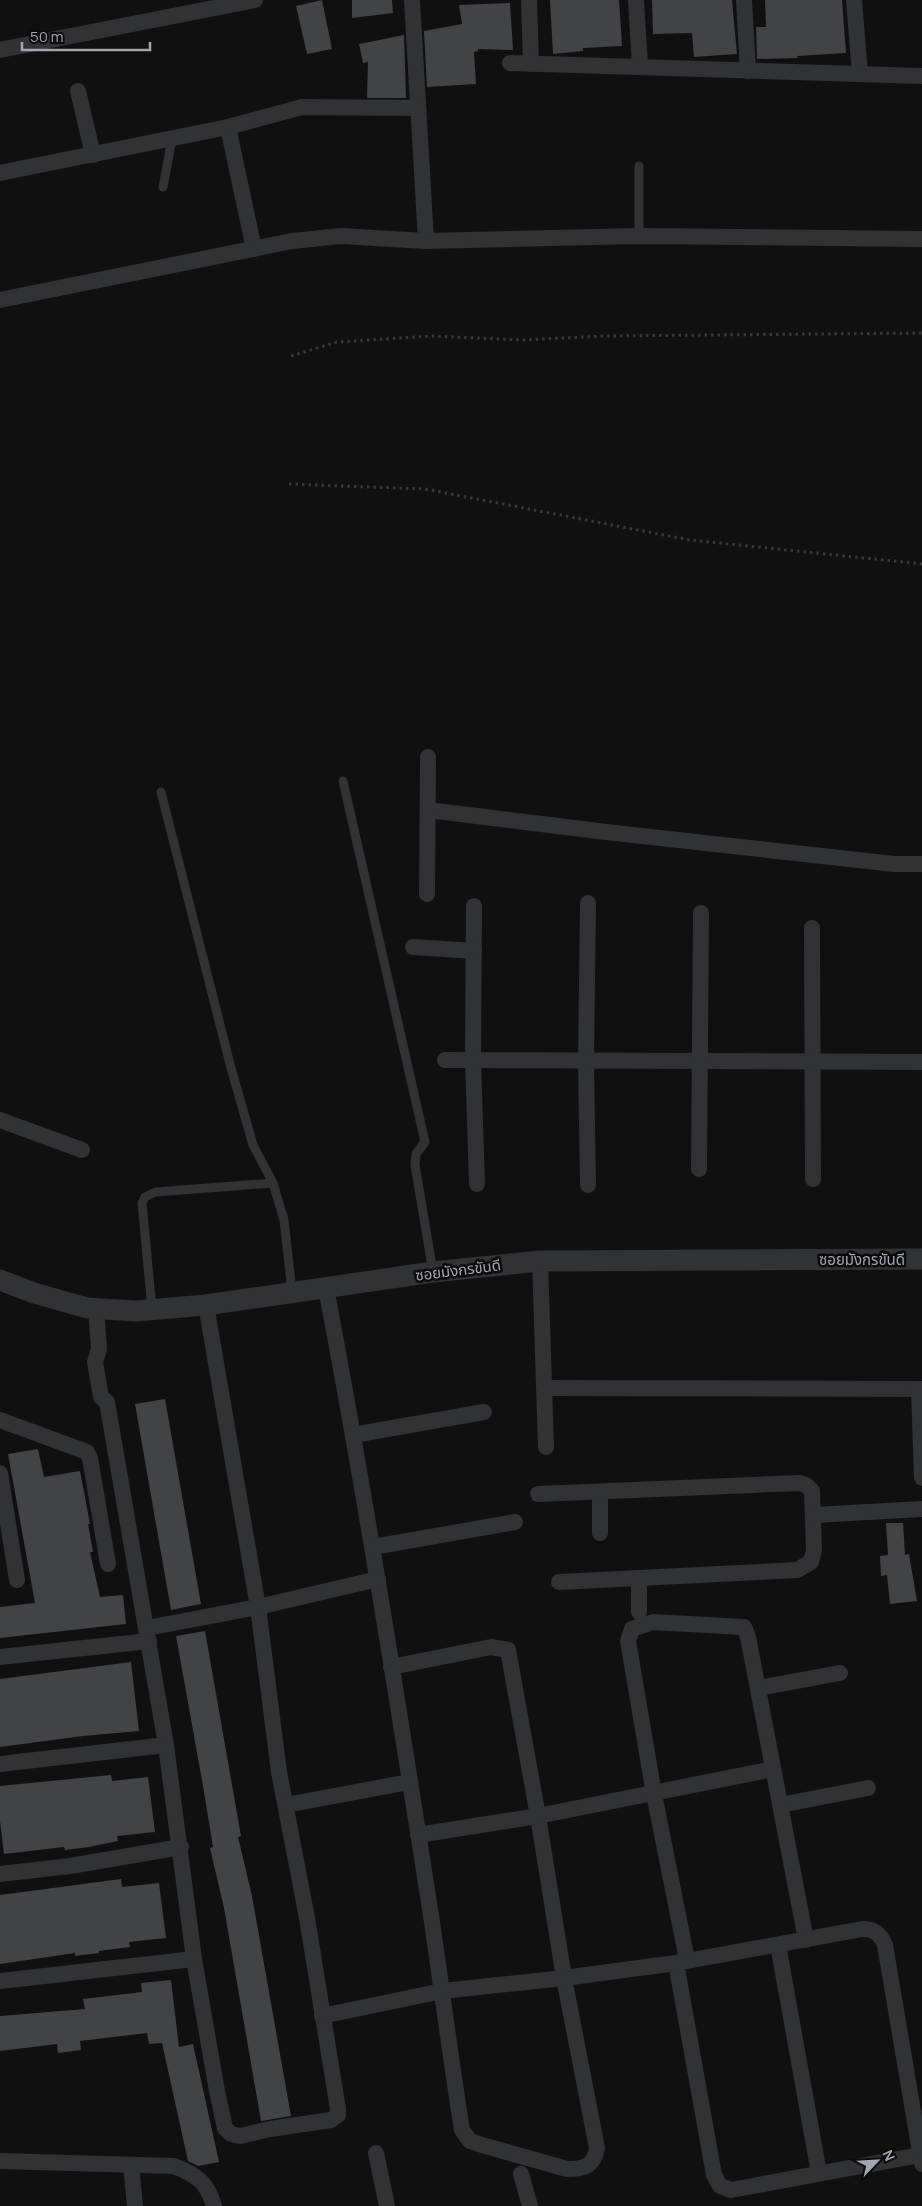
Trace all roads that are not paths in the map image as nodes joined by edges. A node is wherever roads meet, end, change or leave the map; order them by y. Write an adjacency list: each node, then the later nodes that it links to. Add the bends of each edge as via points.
1 (256, 0): 7 (street)
2 (412, 0): 15 (street)
3 (529, 0): 9 (street)
4 (636, 0): 10 (street)
5 (744, 0): 11 (street)
6 (854, 0): 12 (street)
7 (0, 50)
8 (510, 63): 9 (street)
9 (531, 64): 10 (street)
10 (640, 66): 11 (street)
11 (748, 71): 12 (street)
12 (860, 74): 13 (street)
13 (922, 76)
14 (78, 91): 18 (street)
15 (418, 108): 16 (street, via 302,107); 24 (street)
16 (228, 128): 17 (street); 25 (street)
17 (172, 139): 18 (street); 21 (lane)
18 (93, 155): 20 (street)
19 (639, 166): 22 (lane)
20 (0, 173)
21 (163, 187)
22 (639, 236): 23 (street); 24 (street)
23 (922, 240)
24 (426, 241): 25 (street, via 341,236)
25 (254, 249): 26 (street)
26 (0, 300)
27 (428, 757): 30 (street)
28 (343, 781): 54 (lane, via 425,1142 416,1154 415,1165)
29 (161, 792): 49 (lane, via 253,1145)
30 (428, 810): 31 (street, via 894,864); 32 (street)
31 (922, 864)
32 (427, 894)
33 (588, 903): 43 (street)
34 (474, 906): 38 (street)
35 (701, 913): 42 (street)
36 (812, 928): 41 (street)
37 (413, 947): 38 (street)
38 (474, 951): 40 (street)
39 (445, 1060): 40 (street)
40 (473, 1060): 43 (street); 50 (street)
41 (812, 1060): 42 (street); 44 (street); 48 (street)
42 (701, 1061): 43 (street); 47 (street)
43 (586, 1062): 51 (street)
44 (922, 1062)
45 (0, 1120): 46 (street)
46 (82, 1150)
47 (699, 1170)
48 (813, 1178)
49 (274, 1183): 57 (lane, via 284,1220); 60 (lane, via 156,1192 146,1197 142,1203)
50 (477, 1184)
51 (588, 1185)
52 (922, 1259): 53 (street, ซอยมังกรขันดี)
53 (540, 1261): 54 (street, ซอยมังกรขันดี); 61 (street)
54 (433, 1272): 56 (street, ซอยมังกรขันดี)
55 (0, 1280): 59 (street, ซอยมังกรขันดี, via 34,1293)
56 (326, 1288): 57 (street, ซอยมังกรขันดี); 65 (street)
57 (292, 1291): 58 (street, ซอยมังกรขันดี)
58 (206, 1305): 60 (street, ซอยมังกรขันดี); 81 (street)
59 (96, 1308): 60 (street, ซอยมังกรขันดี); 83 (street, via 99,1349 95,1362 101,1397 107,1402)
60 (152, 1310)
61 (545, 1388): 62 (street); 66 (street)
62 (921, 1388): 68 (street)
63 (484, 1412): 65 (street)
64 (0, 1420): 76 (street, via 87,1452)
65 (353, 1435): 75 (street)
66 (546, 1447)
67 (0, 1473): 79 (street)
68 (922, 1478)
69 (600, 1493): 70 (street); 72 (street, via 800,1483 812,1491); 74 (street)
70 (538, 1494)
71 (922, 1509): 72 (street)
72 (814, 1515): 77 (street, via 811,1562 797,1570)
73 (515, 1522): 75 (street)
74 (600, 1533)
75 (373, 1547): 78 (street)
76 (108, 1564)
77 (639, 1578): 80 (street); 82 (street)
78 (378, 1579): 81 (street); 85 (street)
79 (16, 1580)
80 (559, 1582)
81 (258, 1608): 83 (street); 94 (street)
82 (638, 1612)
83 (148, 1634): 84 (street); 88 (street)
84 (0, 1657)
85 (391, 1667): 91 (street); 96 (street, via 492,1647 508,1650)
86 (840, 1673): 87 (street)
87 (758, 1688): 90 (street); 93 (street, via 744,1626 653,1622 632,1629 628,1641)
88 (166, 1745): 89 (street); 98 (street)
89 (0, 1764)
90 (773, 1769): 93 (street); 95 (street)
91 (409, 1782): 94 (street); 97 (street)
92 (868, 1788): 95 (street)
93 (654, 1794): 96 (street); 103 (street)
94 (286, 1805): 107 (street)
95 (780, 1805): 100 (street)
96 (538, 1816): 97 (street); 104 (street)
97 (418, 1835): 106 (street)
98 (182, 1847): 99 (street); 102 (street)
99 (0, 1874)
100 (806, 1940): 101 (street); 109 (street, via 862,1929 872,1929 882,1939)
101 (778, 1945): 103 (street); 112 (street)
102 (194, 1959): 105 (street); 107 (street, via 217,2091 225,2128 231,2134 240,2136 331,2120 338,2115)
103 (681, 1961): 104 (street); 112 (street, via 714,2175 720,2186 731,2190)
104 (564, 1978): 106 (street); 106 (street, via 598,2148 596,2159 581,2169 568,2169 482,2145 464,2135)
105 (0, 1981)
106 (442, 1991): 107 (street)
107 (322, 2016)
108 (376, 2153): 116 (street)
109 (921, 2159): 112 (street)
110 (0, 2161): 111 (street)
111 (131, 2165): 114 (street); 115 (street, via 174,2166 195,2174 206,2187)
112 (818, 2173)
113 (521, 2174): 117 (street)
114 (135, 2206)
115 (214, 2206)
116 (387, 2206)
117 (530, 2206)

